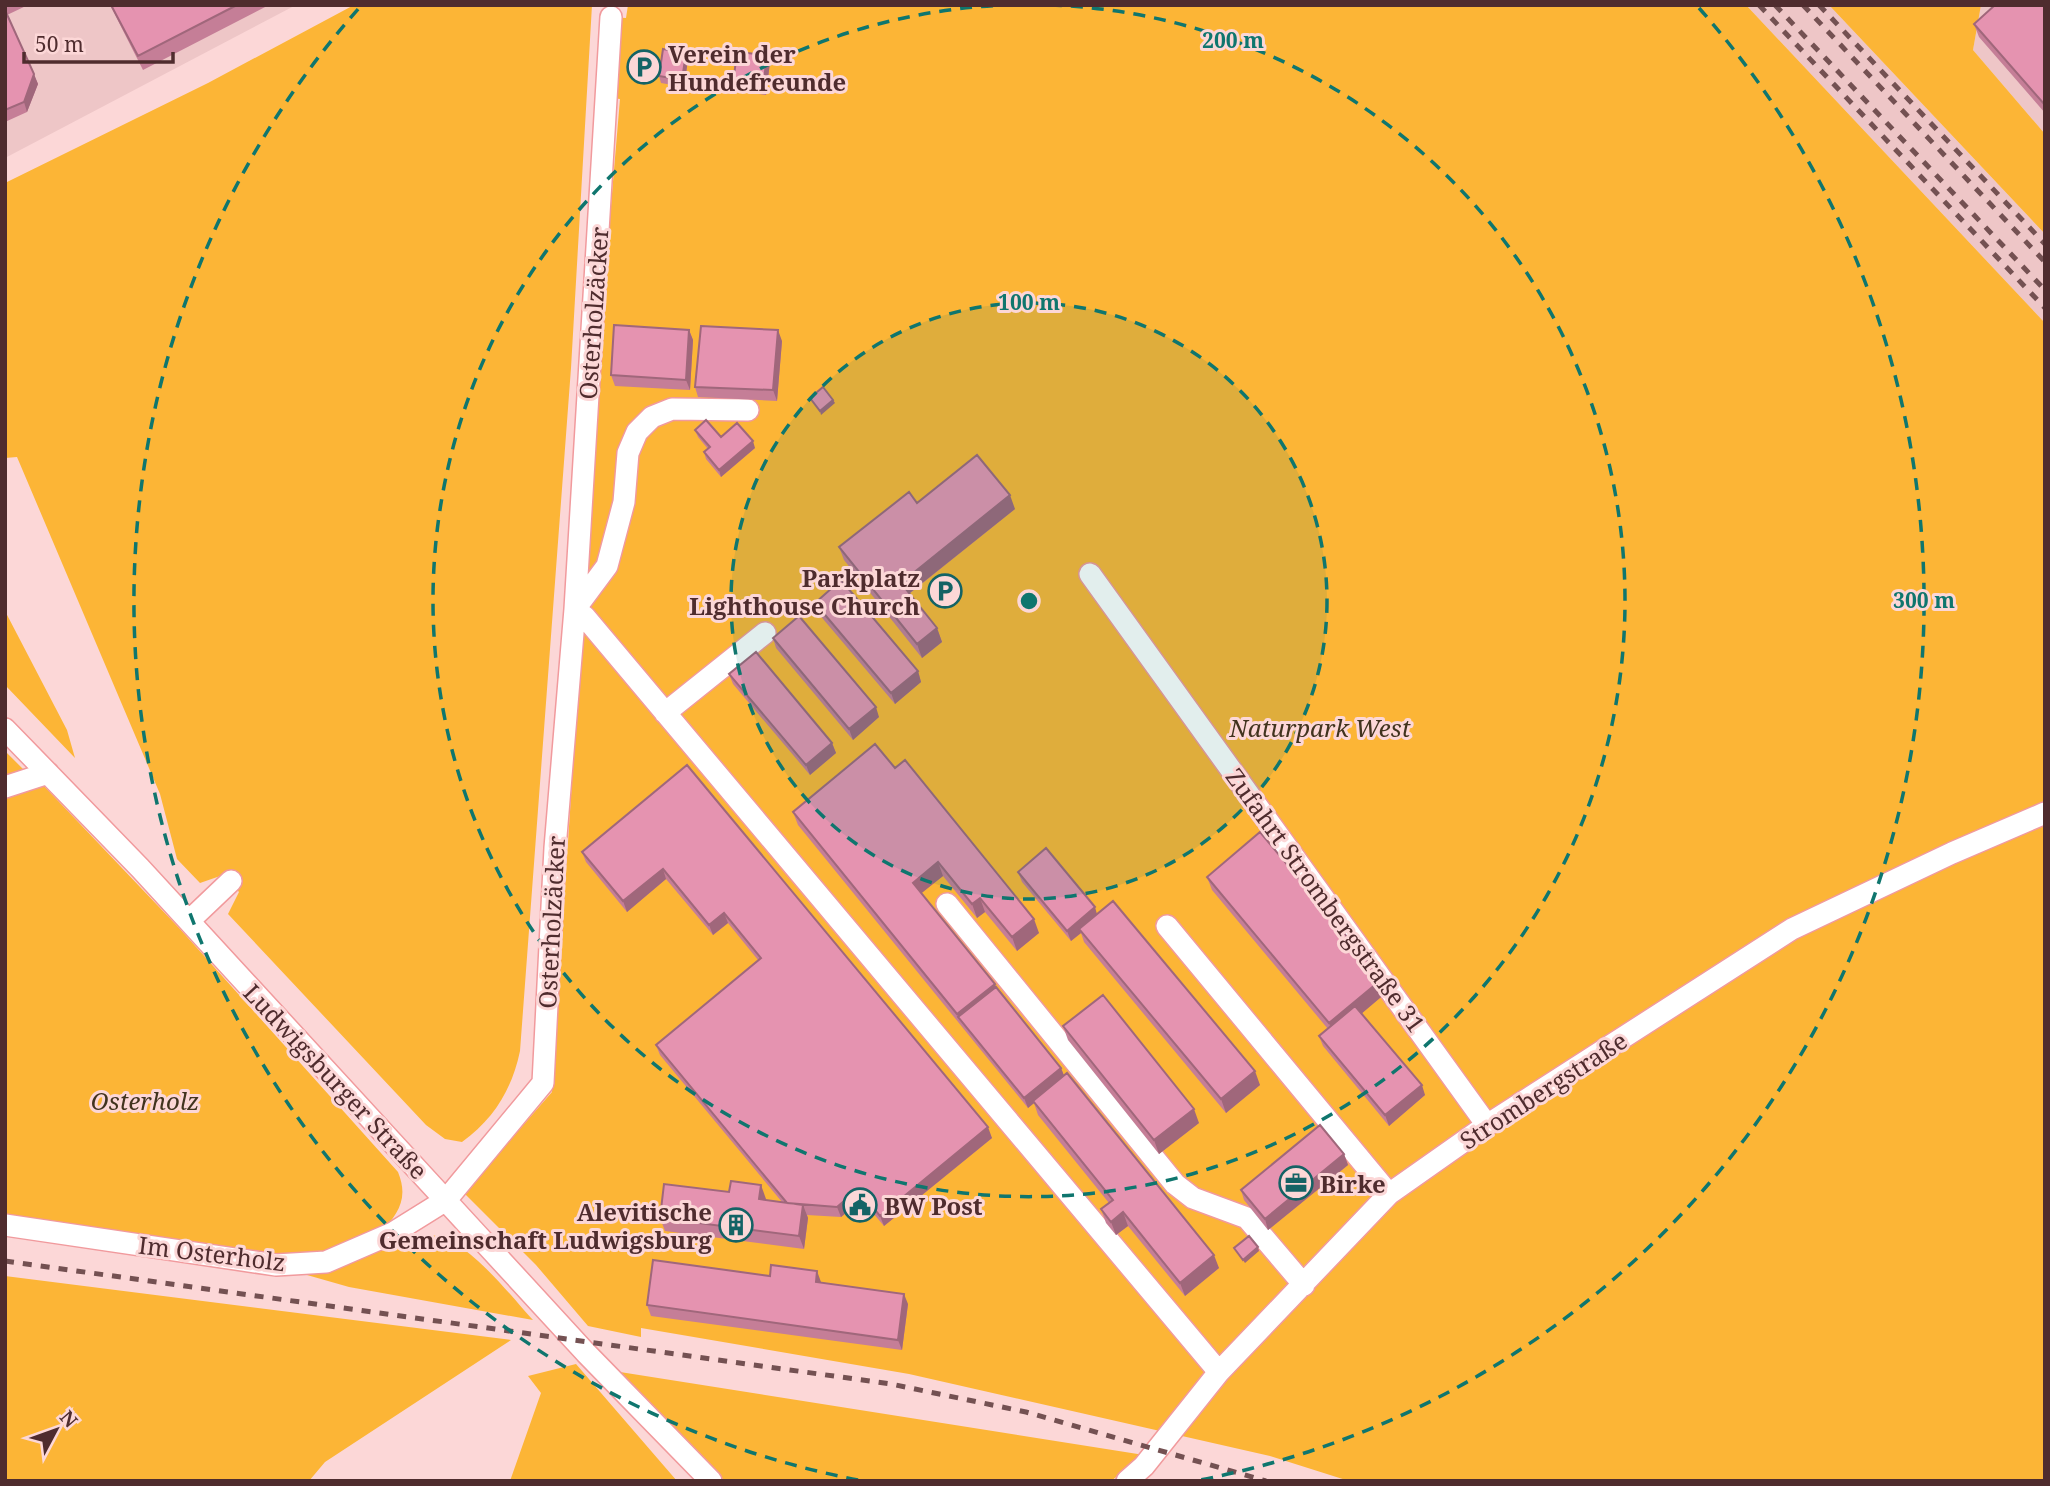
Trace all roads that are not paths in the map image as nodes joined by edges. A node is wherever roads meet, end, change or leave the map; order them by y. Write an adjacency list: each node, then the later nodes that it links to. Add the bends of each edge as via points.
1 (611, 17): 4 (street, Osterholzäcker)
2 (748, 410): 4 (street, via 672,409 652,417 637,432 628,453 624,502 607,566)
3 (1090, 574): 15 (street, Zufahrt Strombergstraße 31)
4 (575, 610): 6 (street); 17 (street, Osterholzäcker, via 542,1083)
5 (765, 634): 6 (street)
6 (666, 713): 20 (street)
7 (5, 729): 8 (street, Ludwigsburger Straße)
8 (48, 773): 9 (street); 13 (street, Ludwigsburger Straße)
9 (5, 787)
10 (2045, 813): 15 (street, Strombergstraße, via 1792,929)
11 (231, 881): 13 (street)
12 (947, 904): 19 (street, via 1175,1184 1193,1198 1247,1218)
13 (189, 921): 17 (street, Ludwigsburger Straße)
14 (1167, 926): 16 (street)
15 (1487, 1125): 16 (street, Strombergstraße)
16 (1389, 1194): 19 (street, Strombergstraße)
17 (446, 1200): 18 (street, Im Osterholz, via 393,1233 326,1262 276,1265); 21 (street, Ludwigsburger Straße)
18 (5, 1225)
19 (1304, 1285): 20 (street, Strombergstraße)
20 (1219, 1372): 22 (street, Strombergstraße)
21 (710, 1481)
22 (1127, 1481)

